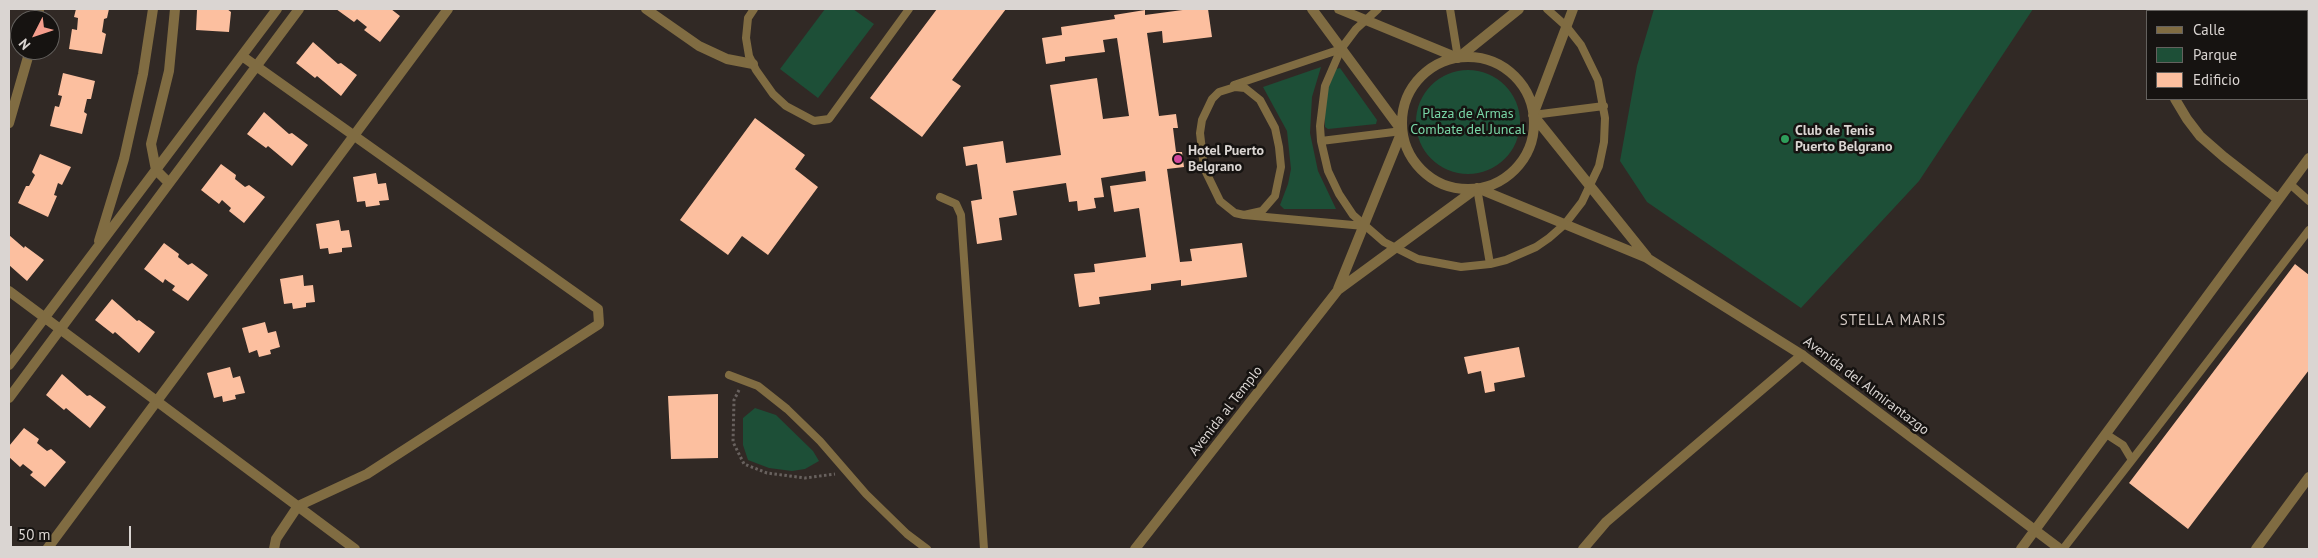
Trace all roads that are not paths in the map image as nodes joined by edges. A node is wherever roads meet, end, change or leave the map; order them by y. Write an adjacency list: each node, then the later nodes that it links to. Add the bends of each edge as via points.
1 (153, 9): 45 (street, via 143,74 124,159)
2 (175, 9): 33 (street, via 169,71 152,133 151,152)
3 (277, 9): 19 (street)
4 (299, 9): 23 (street)
5 (448, 9): 30 (street)
6 (646, 9): 22 (street, via 699,46 727,59)
7 (754, 9): 22 (lane, via 748,18 746,38)
8 (909, 9): 22 (lane, via 829,119 814,121 786,106 773,94)
9 (1312, 9): 18 (street)
10 (1339, 9): 16 (street)
11 (1378, 9): 16 (lane)
12 (1450, 9): 20 (lane)
13 (1519, 9): 20 (street)
14 (1547, 9): 17 (lane)
15 (1573, 9): 17 (street)
16 (1364, 20): 18 (lane); 20 (street)
17 (1566, 26): 26 (lane, via 1594,68); 27 (street)
18 (1341, 49): 24 (lane); 29 (street); 31 (lane, via 1325,86 1321,106)
19 (242, 56): 23 (street); 33 (street)
20 (1458, 58): 27 (street, via 1477,57 1504,68 1524,88); 29 (street, via 1438,64 1415,83 1403,110)
21 (27, 60): 28 (street)
22 (753, 64)
23 (257, 66): 30 (street); 34 (street)
24 (1227, 88): 41 (lane, via 1212,99 1204,114 1200,133 1202,156 1209,183 1220,201 1235,213); 41 (lane, via 1245,88 1253,93 1267,112 1279,146 1280,167 1275,196 1262,211)
25 (2176, 100): 39 (street, via 2200,136)
26 (1604, 106): 27 (lane); 37 (lane, via 1604,142)
27 (1533, 115): 36 (street, via 1532,138 1522,160 1499,181); 37 (street)
28 (9, 123)
29 (1402, 131): 31 (lane); 36 (street, via 1411,156 1428,175 1451,186); 43 (street)
30 (354, 135): 57 (street); 61 (street, via 598,309 599,324 366,474)
31 (1321, 142): 43 (lane, via 1333,183)
32 (2309, 158): 35 (street)
33 (156, 170): 34 (street); 45 (street)
34 (169, 184): 52 (street)
35 (2290, 184): 39 (street); 40 (lane)
36 (1477, 188): 42 (street); 46 (street); 48 (lane)
37 (1590, 188): 42 (lane); 47 (street)
38 (940, 197): 67 (lane, via 956,204 961,215)
39 (2278, 199): 58 (street)
40 (2309, 201)
41 (1244, 215): 43 (lane)
42 (1564, 224): 47 (street); 48 (lane, via 1536,247)
43 (1364, 226): 46 (lane); 50 (street)
44 (2309, 230): 59 (lane)
45 (98, 246): 51 (street)
46 (1394, 249): 48 (lane, via 1447,266); 50 (street)
47 (1648, 258): 53 (street, Avenida del Almirantazgo)
48 (1490, 264)
49 (9, 290): 51 (street)
50 (1338, 290): 68 (street, Avenida al Templo)
51 (45, 317): 52 (street); 54 (street)
52 (60, 329): 56 (street); 57 (street)
53 (1802, 354): 62 (street, Avenida del Almirantazgo); 69 (street, via 1606,522)
54 (9, 365)
55 (729, 375): 66 (lane, via 758,386 787,408 907,534)
56 (9, 398)
57 (157, 401): 61 (street); 63 (street)
58 (2106, 434): 59 (lane, via 2124,445); 62 (street)
59 (2132, 460): 71 (lane)
60 (2309, 477): 72 (street)
61 (298, 506): 64 (street, via 276,540); 65 (street)
62 (2035, 530): 70 (street); 71 (street, Avenida del Almirantazgo)
63 (48, 549)
64 (274, 549)
65 (355, 549)
66 (927, 549)
67 (984, 549)
68 (1135, 549)
69 (1582, 549)
70 (2021, 549)
71 (2062, 549)
72 (2256, 549)

